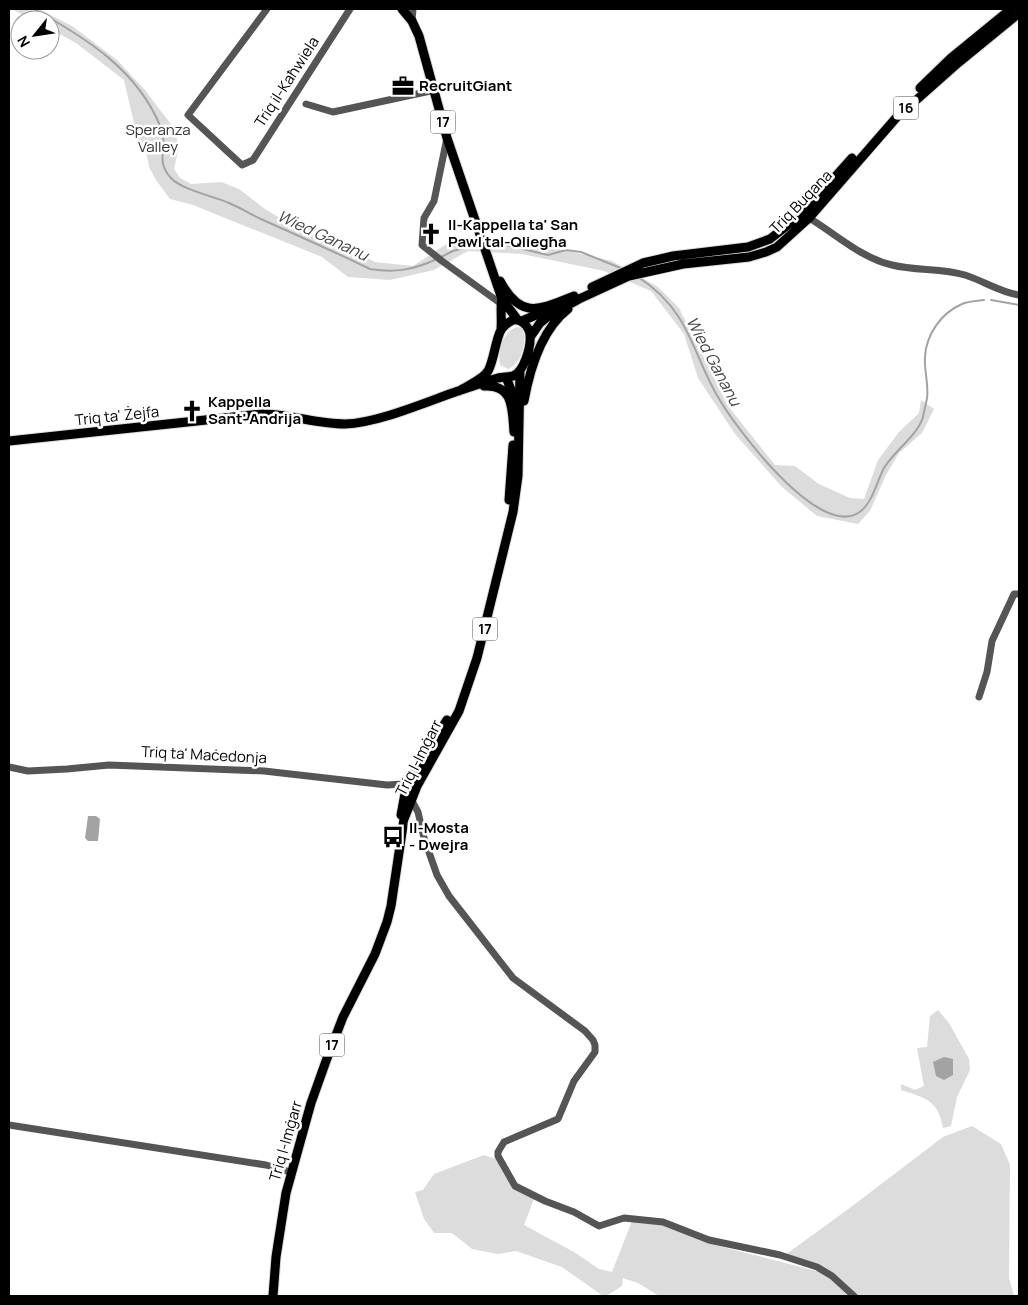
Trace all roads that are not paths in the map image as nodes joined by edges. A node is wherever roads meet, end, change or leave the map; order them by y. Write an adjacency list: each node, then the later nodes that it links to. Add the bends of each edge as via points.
1 (267, 9): 2 (street, Triq il-Kaħwiela, via 188,115 242,165 253,160)
2 (350, 9)
3 (402, 9): 7 (main road, 17)
4 (413, 9): 7 (street)
5 (1012, 9): 15 (main road, Triq Buqana / 16, via 951,58 900,107 803,213 777,235 748,247 673,256 633,266)
6 (1019, 13): 11 (main road, Triq Buqana / 16, via 896,118)
7 (412, 21): 8 (main road, 17)
8 (435, 90): 9 (street, via 333,112); 10 (main road, 17)
9 (306, 104)
10 (447, 138): 12 (main road, 17); 16 (street, via 434,201 424,218 422,244 442,262)
11 (809, 218): 13 (main road, Triq Buqana / 16, via 781,244 766,252 643,272); 14 (street, via 877,260 894,266 961,274 1002,292)
12 (491, 266): 15 (main road, via 514,302 522,307 535,309); 16 (main road, 17)
13 (591, 294): 19 (main road, Triq Buqana / 16, via 550,315); 26 (main road, via 564,312 546,334 539,350 523,407)
14 (1019, 295)
15 (575, 296): 17 (main road, Triq Buqana / 16, via 548,311)
16 (501, 301): 17 (main road, 17); 18 (main road, 17)
17 (520, 320): 18 (main road, 16, via 510,321); 19 (main road, via 528,328)
18 (501, 328): 20 (main road)
19 (530, 336): 21 (main road, 16)
20 (490, 365): 22 (main road, via 496,374); 23 (main road, Triq ta' Żejfa, via 484,375)
21 (520, 370): 22 (main road, Triq ta' Żejfa); 26 (main road, Triq l-Imġarr / 17)
22 (503, 377): 23 (main road, Triq ta' Żejfa); 24 (main road, Triq l-Imġarr / 17, via 516,406)
23 (459, 391): 24 (main road, via 488,386 503,388 512,403); 25 (main road, Triq ta' Żejfa, via 372,420 353,423 262,414)
24 (514, 432): 30 (main road, Triq l-Imġarr / 17, via 509,511 472,658 454,708)
25 (10, 441)
26 (518, 476): 32 (main road, Triq l-Imġarr / 17, via 513,512 472,678 459,711)
27 (1019, 594): 28 (street, via 1014,594 992,641)
28 (979, 697)
29 (9, 767): 31 (street, Triq ta' Maċedonja, via 28,770 109,765 264,771)
30 (409, 781): 31 (street, Triq ta' Maċedonja); 32 (main road, Triq l-Imġarr / 17, via 406,788)
31 (397, 784): 32 (street)
32 (409, 798): 34 (main road, Triq l-Imġarr / 17, via 400,820 382,921 320,1062); 36 (main road, Triq l-Imġarr / 17, via 387,922 375,954 343,1017 298,1148 286,1193); 37 (street, via 418,812 437,875 449,896 513,978 585,1031 595,1045 594,1055 574,1081 558,1119 502,1145 498,1156 513,1184 599,1226 624,1218 658,1222 709,1240 780,1255 821,1269)
33 (9, 1126): 34 (street, via 266,1165)
34 (287, 1171): 35 (main road, Triq l-Imġarr / 17, via 271,1255)
35 (269, 1296)
36 (273, 1296)
37 (854, 1296)

